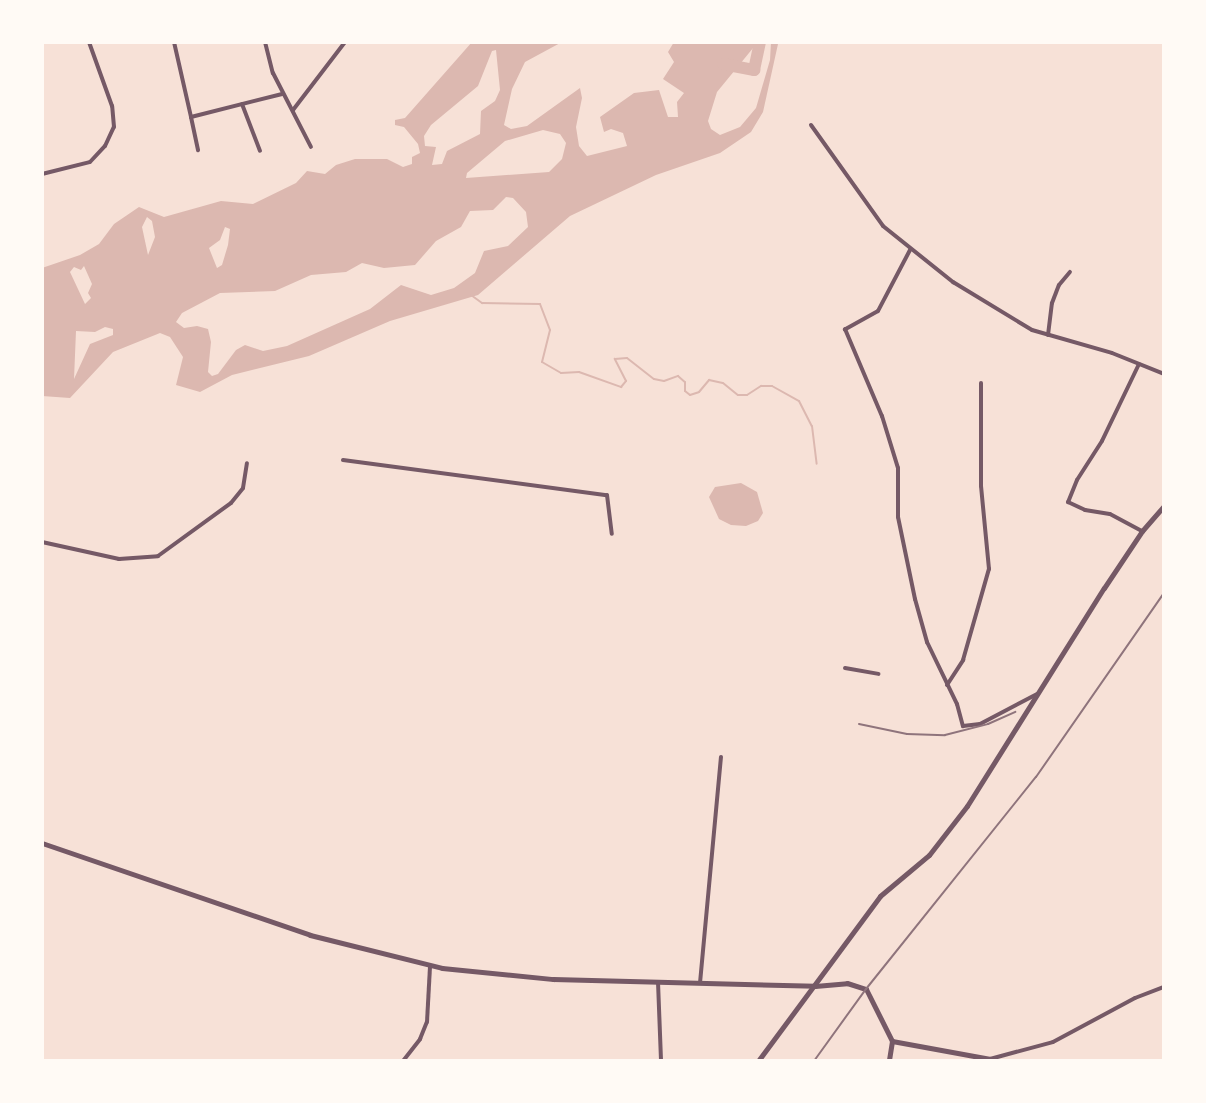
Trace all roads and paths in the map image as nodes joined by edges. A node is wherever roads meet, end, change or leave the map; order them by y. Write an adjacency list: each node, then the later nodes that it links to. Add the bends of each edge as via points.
1 (89, 42): 13 (street, via 112,106 114,127 90,162)
2 (174, 42): 8 (street)
3 (265, 42): 5 (street)
4 (345, 42): 7 (street)
5 (282, 94): 6 (street); 7 (street)
6 (242, 104): 8 (street); 12 (street)
7 (293, 110): 10 (street)
8 (191, 117): 11 (street)
9 (811, 125): 14 (street, via 883,226)
10 (311, 147)
11 (198, 150)
12 (260, 151)
13 (42, 174)
14 (910, 250): 16 (street, via 1012,321); 28 (street, via 878,311 845,329 898,468 904,556 927,642)
15 (1070, 272): 16 (street, via 1052,303)
16 (1048, 335): 17 (street)
17 (1139, 364): 18 (street); 23 (street, via 1068,502 1110,514)
18 (1164, 374)
19 (981, 383): 28 (street, via 981,486 989,569 963,660)
20 (343, 460): 24 (street, via 607,495)
21 (247, 463): 25 (street, via 243,488 231,503 158,556 119,559)
22 (1164, 506): 23 (street)
23 (1142, 531): 29 (street)
24 (612, 534)
25 (42, 542)
26 (845, 668): 27 (street)
27 (878, 674)
28 (947, 685): 29 (street, via 963,726 969,727)
29 (1039, 693): 35 (street, via 967,806 929,855 880,896)
30 (721, 757): 34 (street)
31 (42, 843): 32 (street, via 310,935)
32 (430, 966): 33 (street, via 540,978); 39 (street, via 427,1022)
33 (658, 982): 34 (street); 40 (street)
34 (700, 983): 35 (street)
35 (815, 986): 37 (street, via 847,983 866,989); 41 (street)
36 (1164, 987): 38 (street, via 1053,1042)
37 (892, 1041): 38 (street); 42 (street)
38 (990, 1059)
39 (403, 1061)
40 (661, 1061)
41 (758, 1061)
42 (889, 1061)

